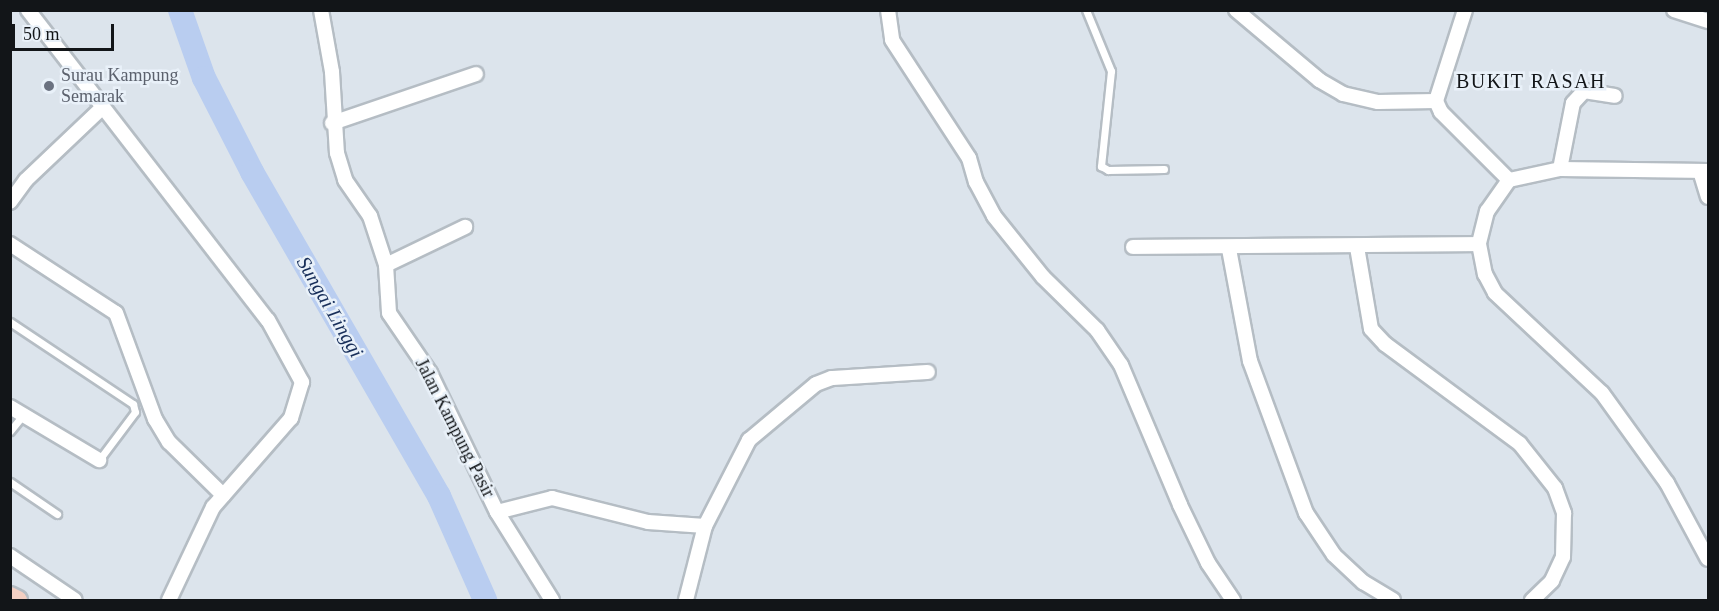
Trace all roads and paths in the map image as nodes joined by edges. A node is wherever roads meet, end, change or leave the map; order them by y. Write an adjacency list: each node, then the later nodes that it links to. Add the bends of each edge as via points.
1 (28, 10): 12 (street)
2 (321, 10): 13 (street, Jalan Kampung Pasir, via 332,72)
3 (888, 10): 46 (street, via 892,40 969,158 976,182 994,216 1043,277 1096,330 1121,365 1180,505 1208,563)
4 (1086, 10): 14 (lane, via 1111,71 1101,166)
5 (1236, 10): 11 (street, via 1319,80 1343,94 1378,102)
6 (1465, 10): 11 (street)
7 (1674, 10): 8 (street)
8 (1708, 21)
9 (476, 74): 13 (street)
10 (1615, 96): 15 (street, via 1584,92 1573,103)
11 (1436, 101): 17 (street, via 1441,112)
12 (103, 107): 19 (street, via 26,180); 34 (street, via 268,320 302,382 291,418)
13 (332, 123): 26 (street, Jalan Kampung Pasir, via 345,180 370,216)
14 (1164, 169)
15 (1560, 169): 16 (street); 17 (street)
16 (1704, 171): 18 (street)
17 (1509, 180): 22 (street, via 1487,211)
18 (1708, 197)
19 (10, 202)
20 (465, 227): 26 (street)
21 (10, 244): 34 (street, via 116,313 154,419 169,442)
22 (1479, 244): 24 (street); 39 (street, via 1485,274 1495,293 1602,393 1667,483)
23 (1133, 247): 25 (street)
24 (1358, 247): 25 (street); 48 (street, via 1371,329 1520,444 1555,488 1564,513 1563,557 1552,580)
25 (1229, 249): 47 (street, via 1250,361 1306,513 1334,555 1363,582)
26 (386, 265): 35 (street, Jalan Kampung Pasir, via 385,298 389,313 430,373)
27 (10, 322): 32 (lane, via 133,404 135,412)
28 (928, 372): 37 (street, via 832,378 816,384 749,440)
29 (10, 407): 30 (street)
30 (23, 415): 31 (lane); 32 (street)
31 (10, 431)
32 (99, 460)
33 (10, 482): 36 (lane)
34 (223, 495): 43 (street, via 213,507)
35 (497, 512): 37 (street, via 552,498 648,522); 44 (street, Jalan Kampung Pasir)
36 (57, 514)
37 (705, 526): 45 (street)
38 (10, 556): 42 (street)
39 (1708, 559)
40 (10, 596): 41 (main road)
41 (18, 600)
42 (75, 600)
43 (169, 600)
44 (552, 600)
45 (686, 600)
46 (1233, 600)
47 (1393, 600)
48 (1532, 600)

